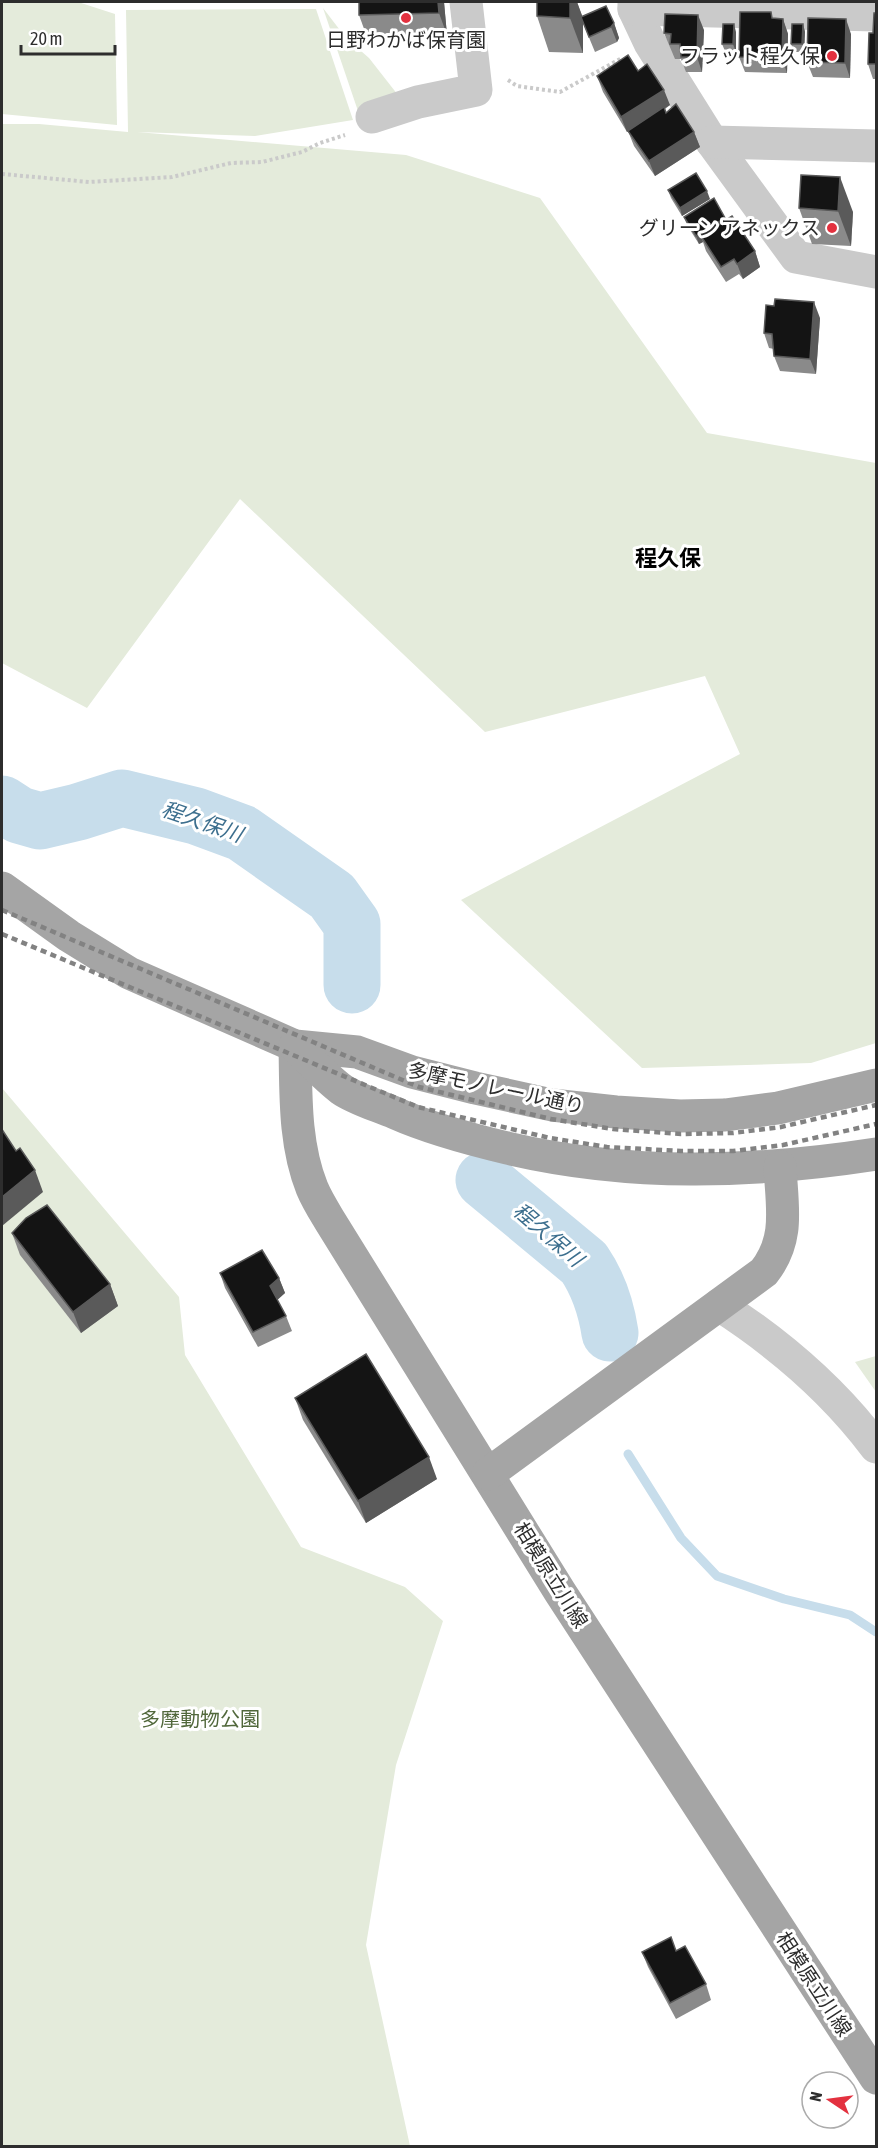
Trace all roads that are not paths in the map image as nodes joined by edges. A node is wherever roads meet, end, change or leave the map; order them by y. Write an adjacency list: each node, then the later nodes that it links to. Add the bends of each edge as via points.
1 (466, 2): 4 (street, via 476,90)
2 (634, 5): 3 (street); 5 (street, via 650,43)
3 (876, 15)
4 (372, 117)
5 (712, 142): 6 (street); 7 (street, via 796,257)
6 (876, 146)
7 (876, 272)
8 (2, 888): 9 (main road, 多摩モノレール通り, via 129,973)
9 (295, 1046): 10 (main road, 多摩モノレール通り, via 357,1052 412,1072 475,1088 552,1105 616,1112 725,1115 778,1108); 12 (main road, 多摩モノレール通り, via 343,1090 458,1137 606,1166 679,1170); 15 (main road, 相模原立川線, via 296,1115 312,1189)
10 (876, 1085)
11 (876, 1154): 12 (main road, 多摩モノレール通り)
12 (780, 1167): 13 (main road, via 782,1237 775,1258 764,1272)
13 (719, 1305): 14 (street, via 769,1340 836,1398); 15 (main road)
14 (876, 1447)
15 (488, 1474): 16 (main road, 相模原立川線, via 560,1592)
16 (876, 2078)

